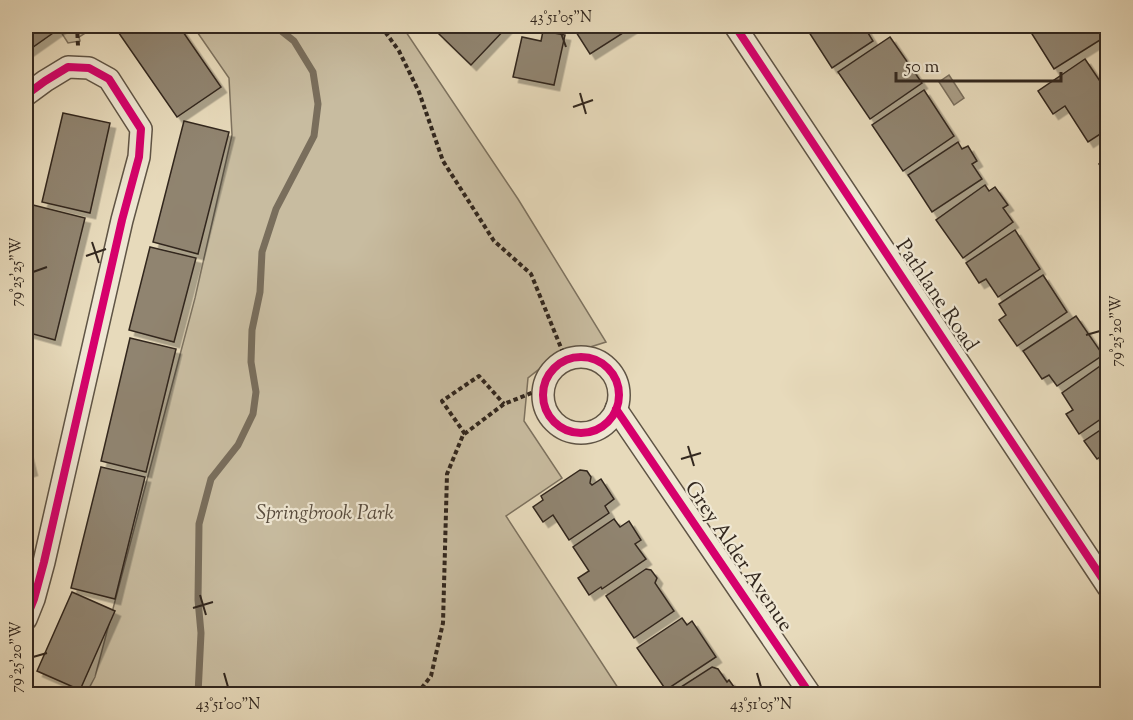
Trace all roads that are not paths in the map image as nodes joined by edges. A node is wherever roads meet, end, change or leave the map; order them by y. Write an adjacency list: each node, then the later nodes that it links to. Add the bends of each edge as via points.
1 (735, 26): 4 (street, Pathlane Road)
2 (26, 95): 5 (street, via 68,67 89,68 109,80 141,129 139,157 44,562)
3 (616, 409): 3 (street, via 603,426 591,432 566,430 547,412 544,387 548,376 556,366 578,357 602,363 617,383); 6 (street, Grey Alder Avenue)
4 (1107, 586)
5 (26, 619)
6 (810, 694)

